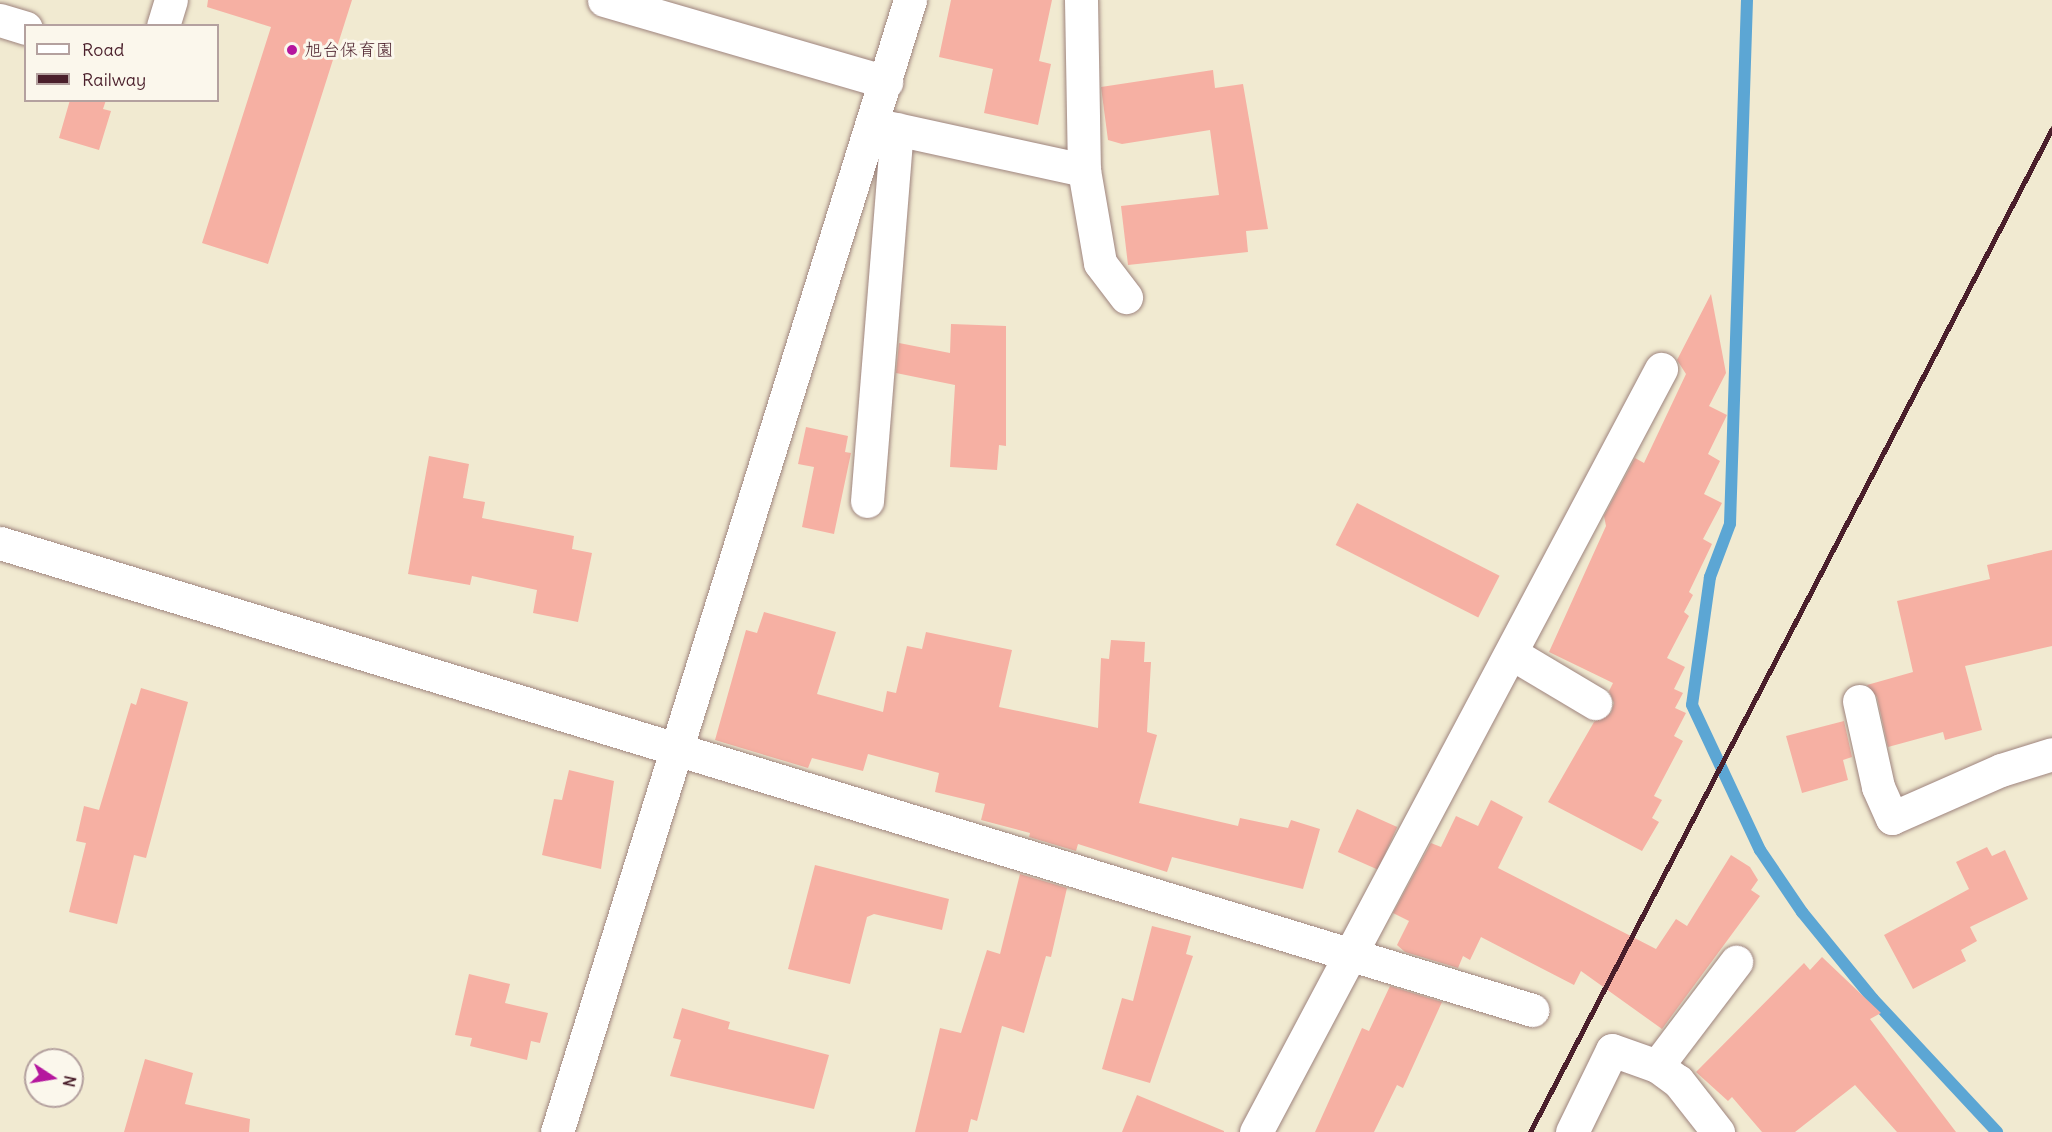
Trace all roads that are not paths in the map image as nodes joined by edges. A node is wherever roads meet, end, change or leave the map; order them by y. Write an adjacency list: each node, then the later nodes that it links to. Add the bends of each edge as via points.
1 (171, 0): 6 (street)
2 (604, 0): 8 (street)
3 (910, 0): 8 (street)
4 (1081, 0): 10 (street)
5 (0, 20): 7 (street)
6 (164, 24)
7 (24, 27)
8 (886, 82): 9 (street)
9 (885, 127): 10 (street); 13 (street); 18 (street)
10 (1084, 170): 11 (street, via 1100,263)
11 (1126, 297)
12 (1661, 369): 15 (street)
13 (867, 501)
14 (0, 543): 18 (street)
15 (1511, 653): 17 (street); 20 (street)
16 (1859, 701): 19 (street, via 1878,787 1892,818 2001,770)
17 (1595, 704)
18 (676, 752): 20 (street); 24 (street)
19 (2052, 754)
20 (1351, 954): 22 (street); 25 (street)
21 (1736, 962): 23 (street)
22 (1532, 1010)
23 (1657, 1066): 26 (street, via 1612,1050); 27 (street, via 1678,1081)
24 (558, 1132)
25 (1256, 1132)
26 (1572, 1132)
27 (1718, 1132)

